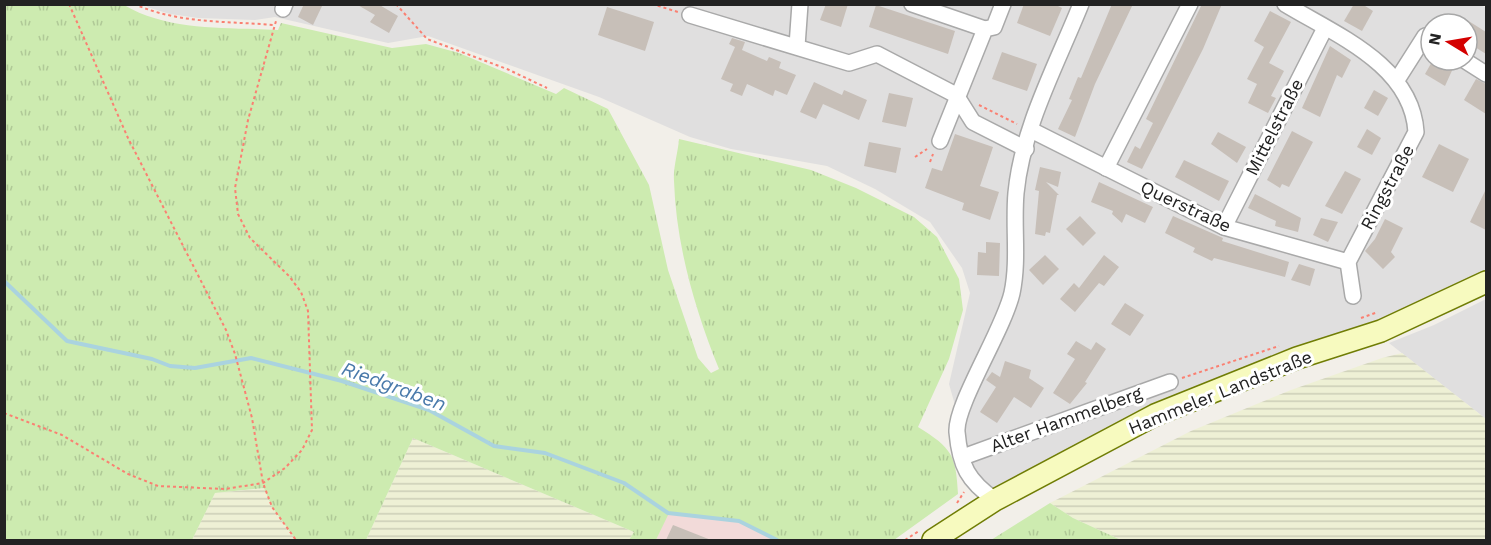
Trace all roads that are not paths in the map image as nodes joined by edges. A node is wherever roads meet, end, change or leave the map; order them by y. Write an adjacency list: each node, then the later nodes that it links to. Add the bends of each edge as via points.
1 (800, 4): 11 (street)
2 (912, 4): 9 (street)
3 (1003, 4): 9 (street, via 994,27)
4 (1081, 4): 14 (street)
5 (1190, 4): 17 (street)
6 (1285, 4): 8 (street, Ringstraße)
7 (690, 15): 11 (street)
8 (1325, 28): 12 (street, Ringstraße, via 1370,55); 18 (street, Mittelstraße)
9 (985, 29): 13 (street)
10 (1419, 45): 12 (street)
11 (797, 46): 13 (street, via 849,63 876,54)
12 (1397, 80): 19 (street, Ringstraße, via 1415,115 1416,132)
13 (956, 95): 15 (street); 16 (street, via 973,122)
14 (1031, 130): 16 (street); 17 (street, Querstraße)
15 (940, 141)
16 (1026, 149): 23 (street, via 1016,193 1012,292 1002,325 962,411 957,430)
17 (1106, 168): 18 (street, Querstraße)
18 (1224, 226): 19 (street, Querstraße)
19 (1348, 262): 21 (street)
20 (1486, 282): 24 (main road, Hammeler Landstraße, via 1381,331 1297,358 1155,415)
21 (1353, 296)
22 (1170, 382): 23 (street, Alter Hammelberg)
23 (963, 456): 24 (street, via 966,475)
24 (995, 500): 25 (main road, Hammeler Landstraße)
25 (927, 535)

